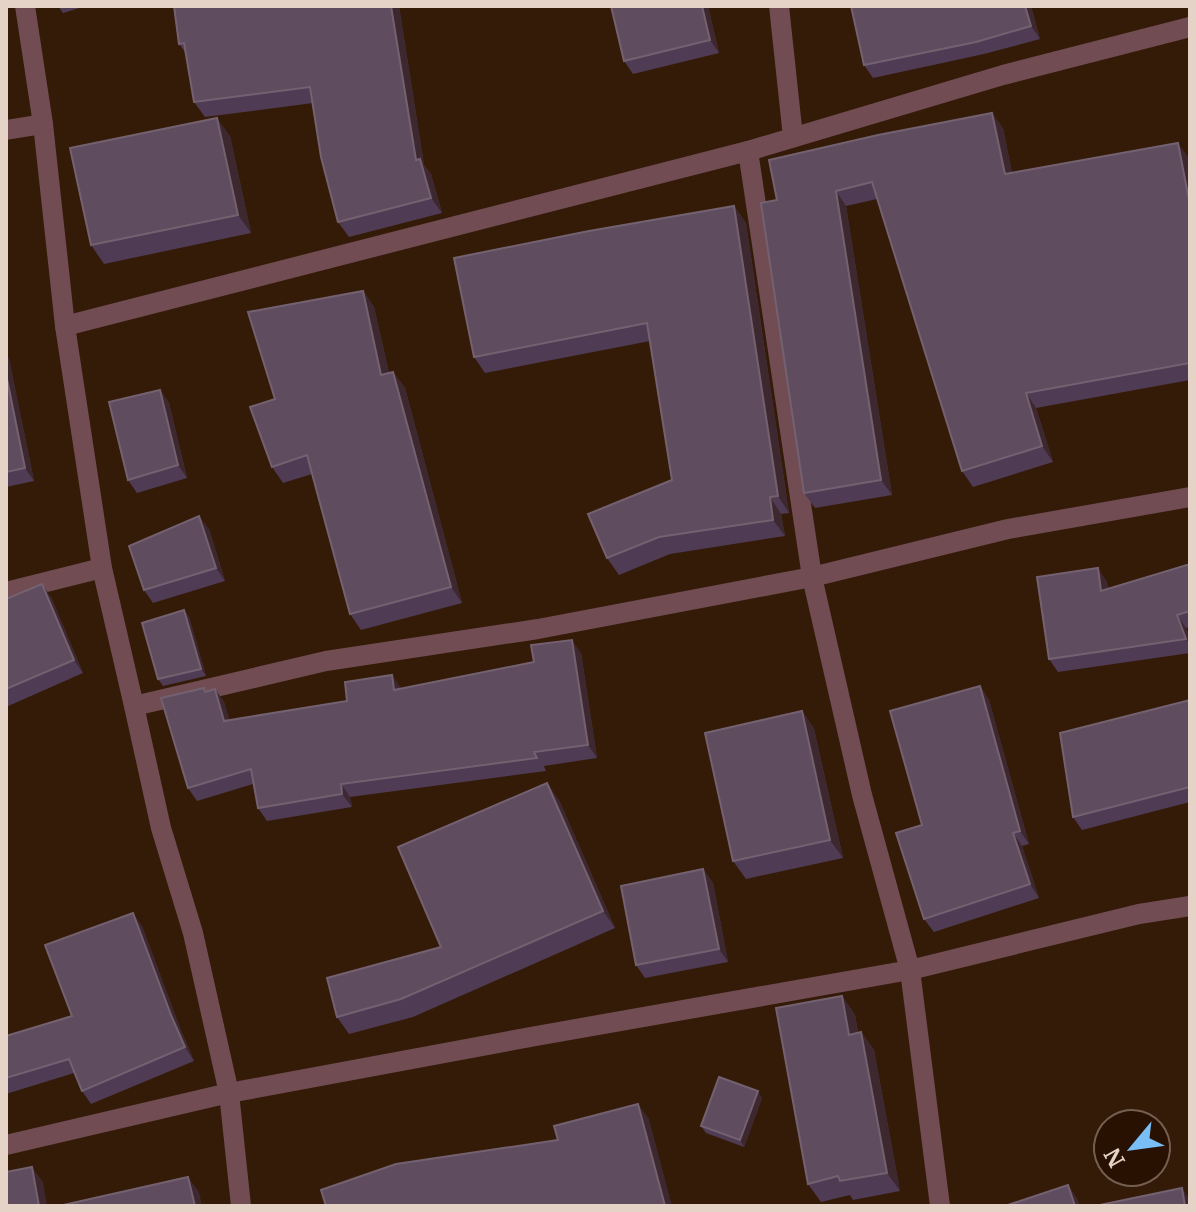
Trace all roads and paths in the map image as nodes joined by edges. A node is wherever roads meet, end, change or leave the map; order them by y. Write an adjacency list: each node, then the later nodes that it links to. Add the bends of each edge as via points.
1 (25, 6): 4 (street)
2 (779, 6): 6 (street)
3 (1190, 27): 6 (street)
4 (43, 124): 5 (street); 8 (street)
5 (6, 130)
6 (793, 137): 7 (street)
7 (748, 151): 8 (street); 11 (street)
8 (65, 326): 10 (street)
9 (1190, 497): 11 (street, via 1008,529)
10 (102, 568): 12 (street); 13 (street)
11 (812, 577): 13 (street, via 538,629 326,661); 15 (street, via 862,795)
12 (6, 592)
13 (134, 706): 16 (street)
14 (1190, 906): 15 (street)
15 (910, 970): 16 (street); 19 (street)
16 (229, 1093): 17 (street); 18 (street)
17 (6, 1145)
18 (241, 1206)
19 (940, 1206)

